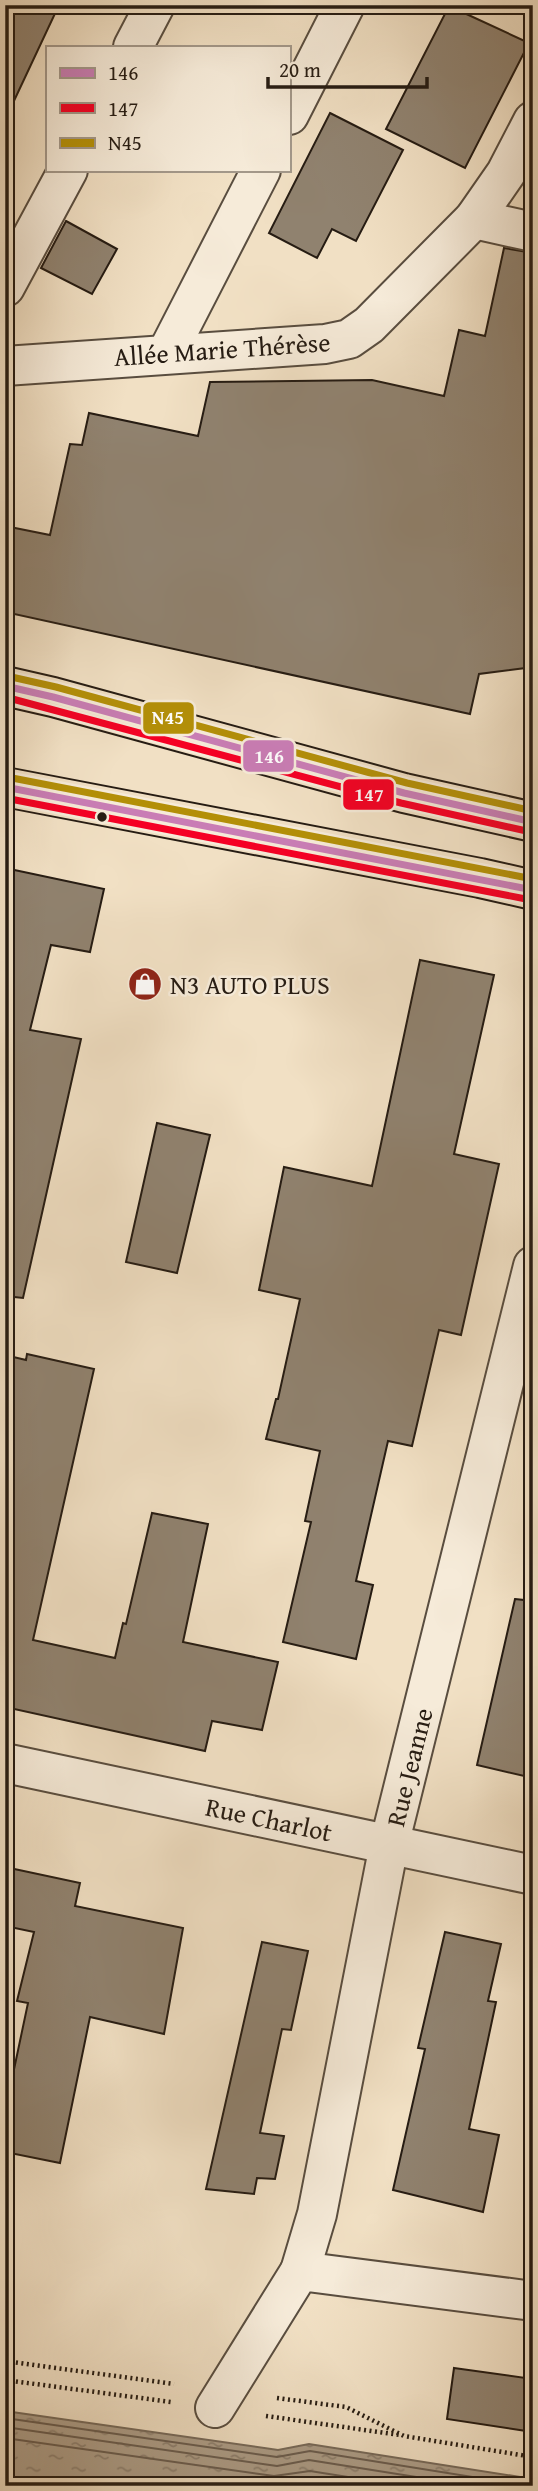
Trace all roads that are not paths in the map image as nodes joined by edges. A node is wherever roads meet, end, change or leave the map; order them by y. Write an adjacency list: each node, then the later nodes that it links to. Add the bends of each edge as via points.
1 (155, 5): 3 (street)
2 (345, 5): 4 (street)
3 (134, 46)
4 (290, 113)
5 (533, 121): 8 (street, Allée Marie Thérèse, via 506,173)
6 (67, 172): 10 (street)
7 (260, 172): 11 (street)
8 (474, 219): 9 (street); 11 (street, Allée Marie Thérèse, via 349,339)
9 (533, 232)
10 (5, 287)
11 (167, 353): 12 (street, Allée Marie Thérèse)
12 (5, 366)
13 (5, 686): 15 (main road, via 404,793)
14 (5, 787): 16 (main road)
15 (533, 822)
16 (533, 890)
17 (533, 1266): 19 (street, Rue Jeanne)
18 (5, 1763): 19 (street, Rue Charlot)
19 (389, 1845): 20 (street, Rue Charlot); 21 (street, Rue Jeanne, via 317,2214)
20 (533, 1875)
21 (300, 2271): 22 (street); 23 (street, Rue Jeanne)
22 (533, 2301)
23 (215, 2408)

